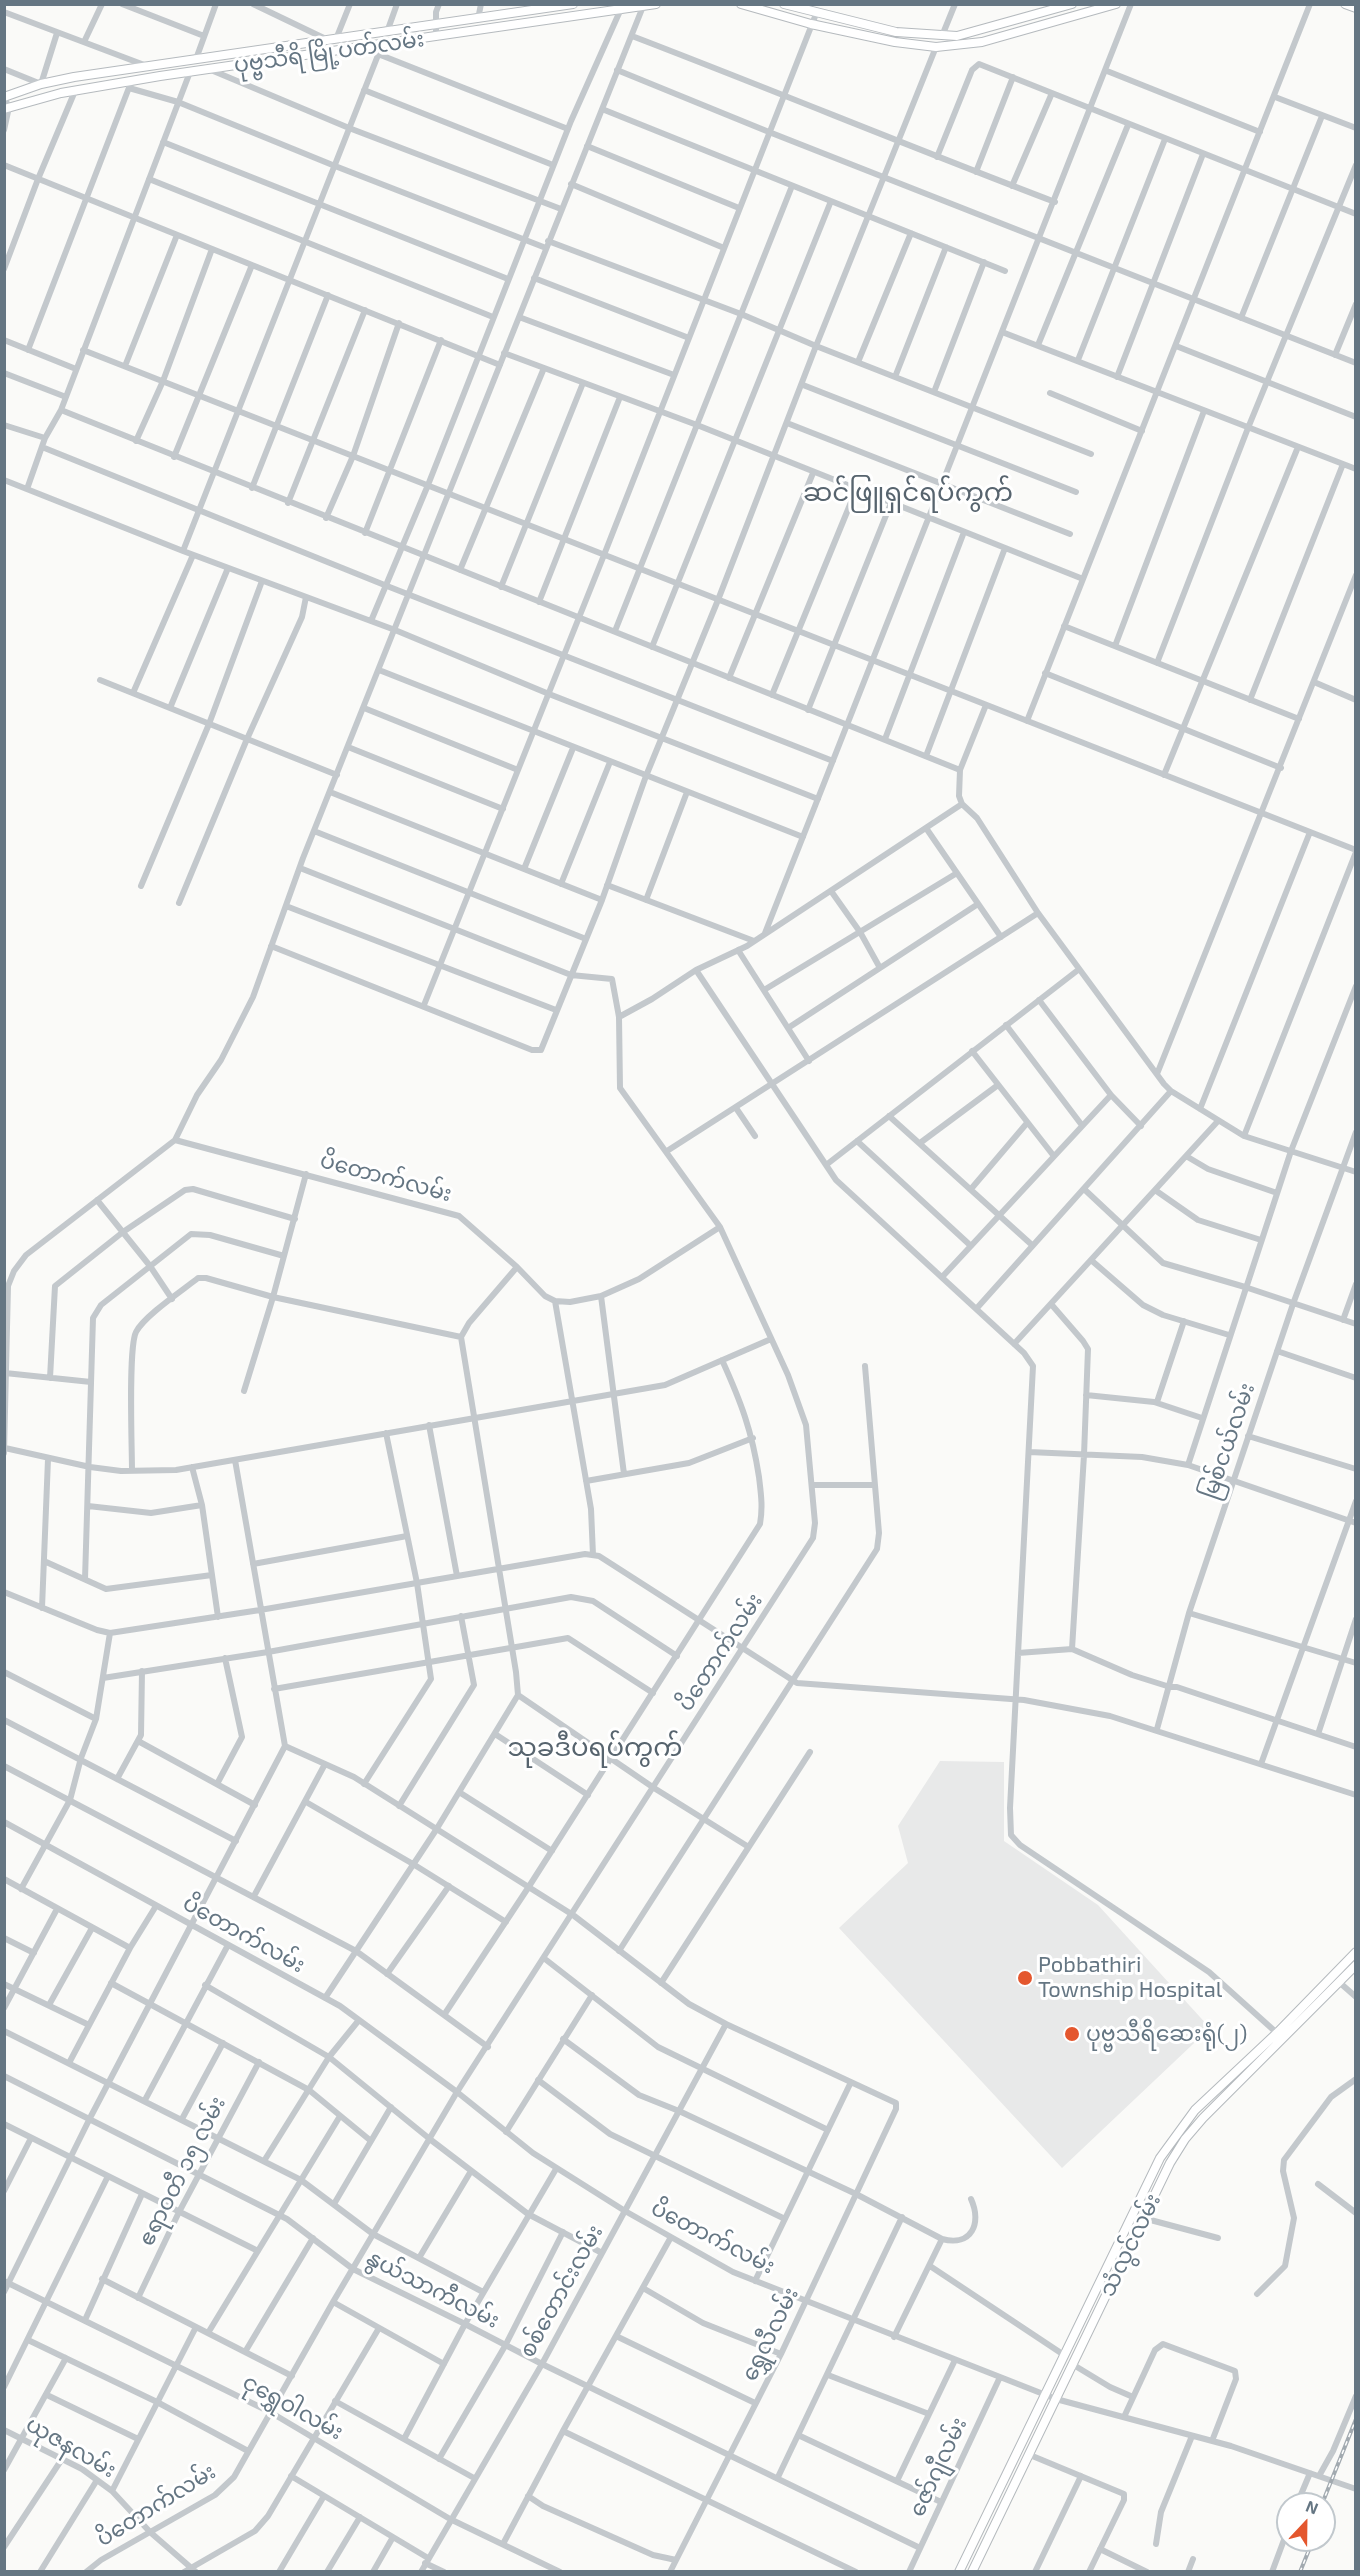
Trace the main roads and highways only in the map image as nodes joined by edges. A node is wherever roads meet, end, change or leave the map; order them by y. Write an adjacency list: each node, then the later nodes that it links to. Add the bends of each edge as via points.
1 (656, 4): 8 (main road, ပုဗ္ဗသီရိ မြို့ပတ်လမ်း)
2 (741, 4): 12 (main road, via 811,24 936,47 982,42)
3 (784, 4): 11 (main road, via 896,32 942,36 957,36)
4 (1072, 4): 11 (main road)
5 (1116, 4): 12 (main road)
6 (1346, 4): 10 (main road)
7 (572, 5): 9 (main road, ပုဗ္ဗသီရိ မြို့ပတ်လမ်း)
8 (644, 5): 14 (main road, ပုဗ္ဗသီရိ မြို့ပတ်လမ်း)
9 (527, 8): 13 (main road, ပုဗ္ဗသီရိ မြို့ပတ်လမ်း, via 478,19)
10 (1356, 8)
11 (1050, 10): 12 (main road)
12 (1054, 21)
13 (174, 63): 14 (main road); 15 (main road, ပုဗ္ဗသီရိ မြို့ပတ်လမ်း, via 40,84)
14 (176, 74): 16 (main road, ပုဗ္ဗသီရိ မြို့ပတ်လမ်း, via 75,91)
15 (4, 98)
16 (7, 108)
17 (1356, 1952): 19 (main road, သံလွင်လမ်း)
18 (1356, 1965): 19 (main road, သံလွင်လမ်း)
19 (1280, 2036): 20 (main road, သံလွင်လမ်း, via 1185,2139); 20 (main road, သံလွင်လမ်း, via 1195,2110 1171,2142 1156,2166)
20 (1089, 2316): 21 (main road, သံလွင်လမ်း)
21 (1080, 2334): 22 (main road, သံလွင်လမ်း, via 1064,2355); 23 (main road, သံလွင်လမ်း, via 1072,2364)
22 (959, 2571)
23 (972, 2571)

